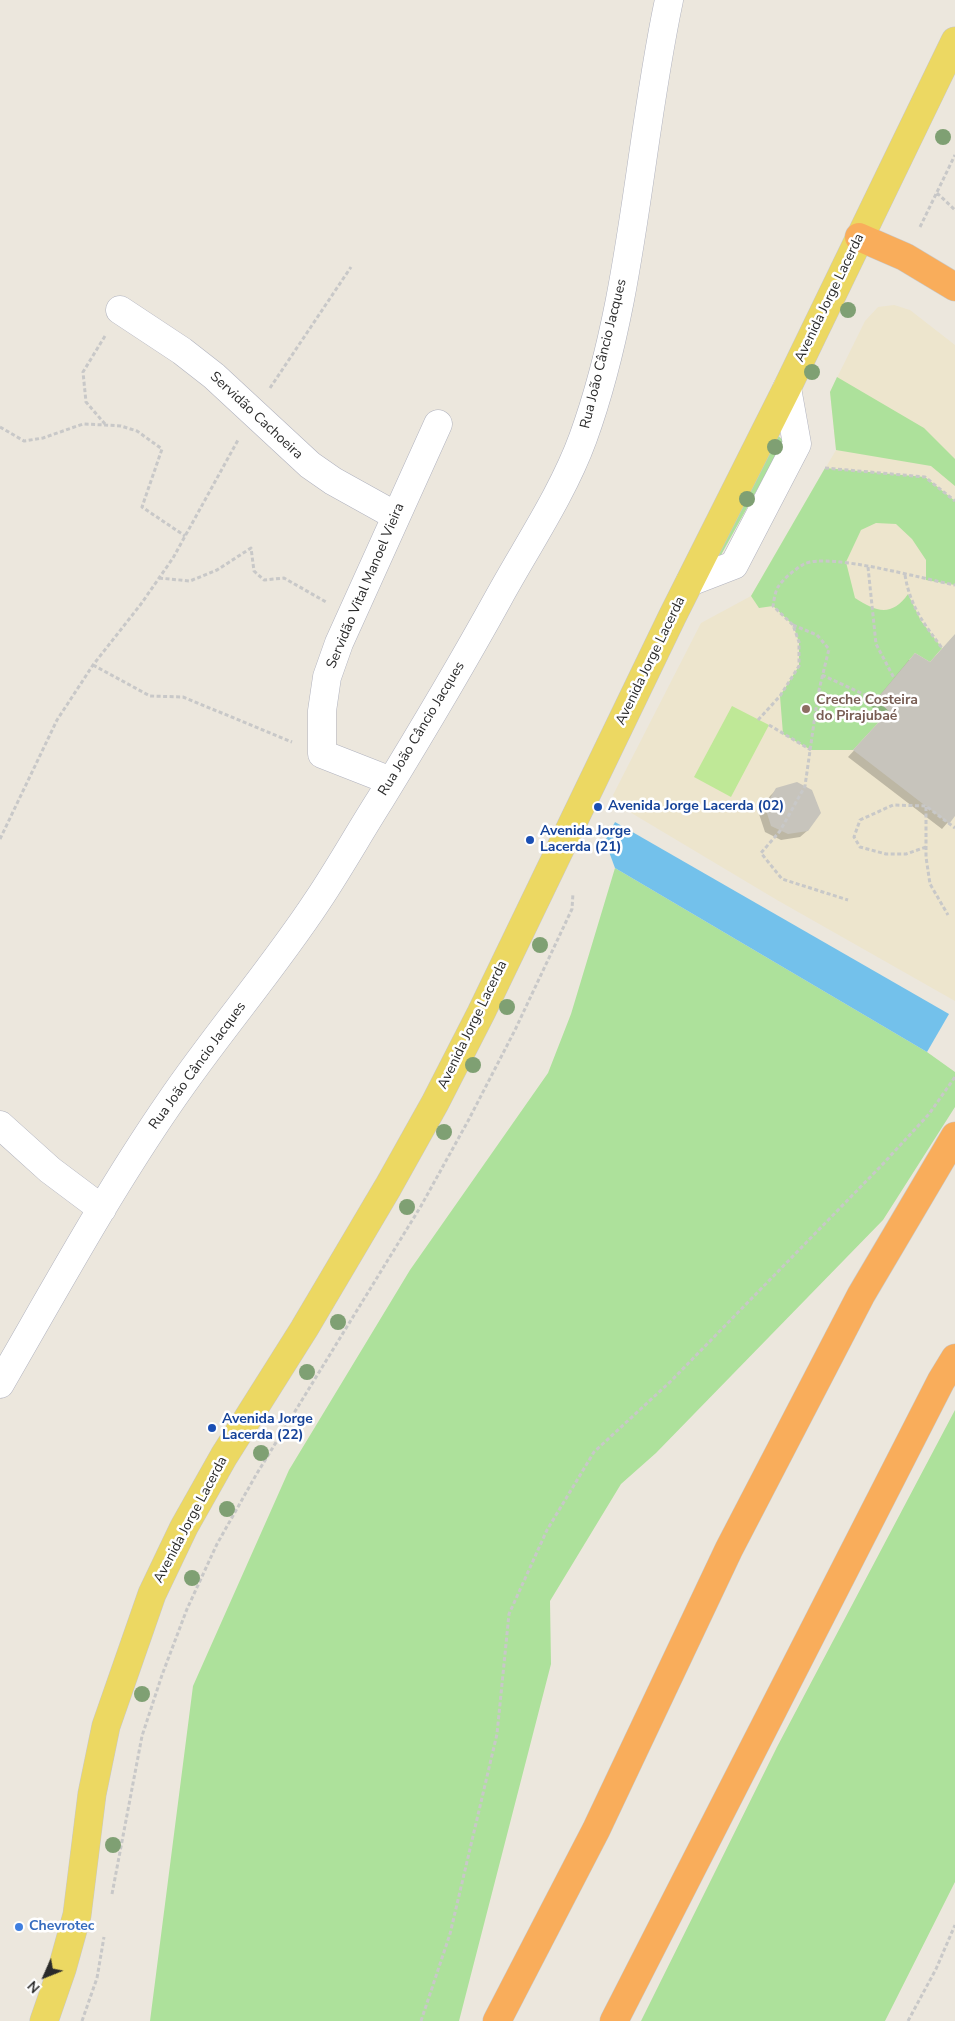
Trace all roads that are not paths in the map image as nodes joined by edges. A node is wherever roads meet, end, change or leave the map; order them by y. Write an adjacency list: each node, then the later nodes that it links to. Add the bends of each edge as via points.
1 (669, 0): 8 (street, Rua João Câncio Jacques, via 620,299 582,440 561,486 450,685)
2 (955, 41): 3 (main road, Avenida Jorge Lacerda)
3 (860, 237): 4 (highway, via 905,257); 14 (main road, Avenida Jorge Lacerda, via 435,1103 304,1329 224,1456 184,1527 152,1594 106,1726 92,1794 77,1915)
4 (955, 287)
5 (120, 310): 7 (street, Servidão Cachoeira, via 214,376 310,465)
6 (438, 424): 7 (street, Servidão Vital Manoel Vieira)
7 (396, 516): 8 (street, Servidão Vital Manoel Vieira, via 339,643 327,677 322,711 322,754)
8 (391, 781): 11 (street, Rua João Câncio Jacques, via 320,898 172,1098)
9 (0, 1125): 11 (street, via 50,1170)
10 (955, 1136): 15 (highway, via 860,1295 729,1549 596,1830)
11 (102, 1209): 13 (street, Rua João Câncio Jacques)
12 (955, 1358): 16 (highway)
13 (0, 1384)
14 (44, 2021)
15 (497, 2021)
16 (614, 2021)

